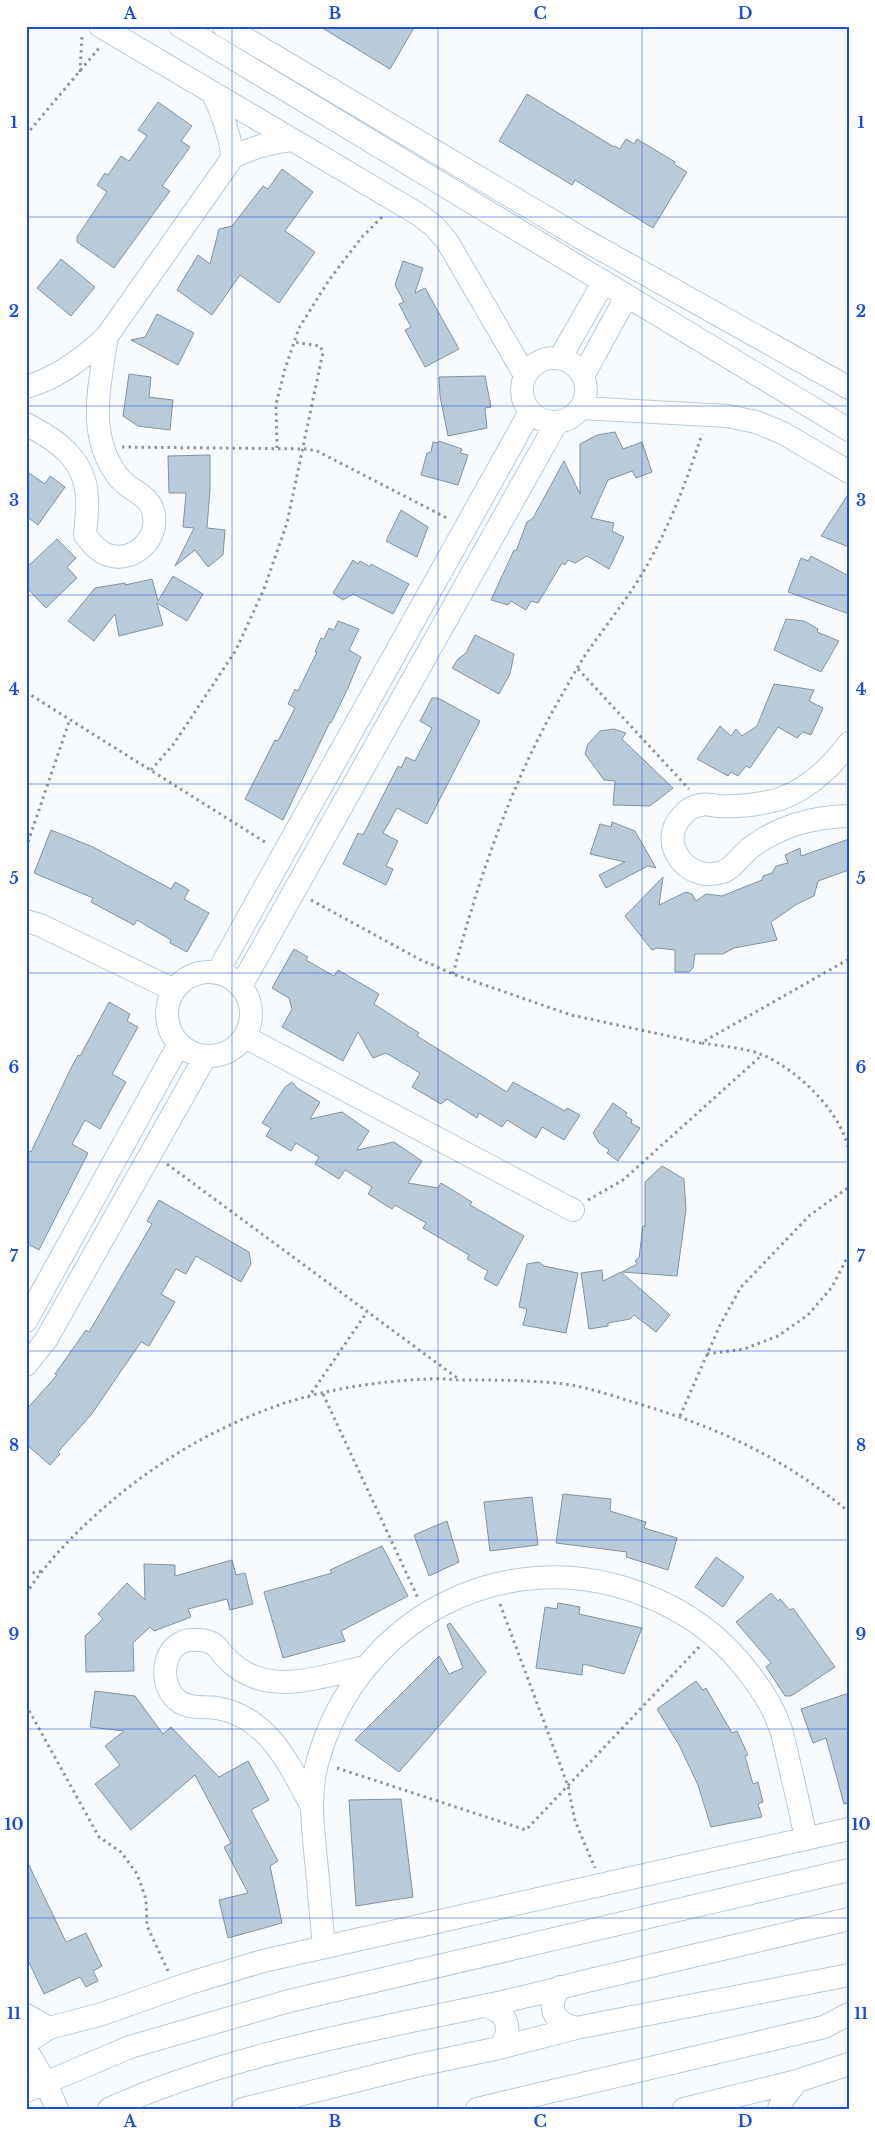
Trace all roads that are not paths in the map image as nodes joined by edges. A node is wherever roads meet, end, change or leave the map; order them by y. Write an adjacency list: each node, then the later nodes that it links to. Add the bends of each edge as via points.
1 (180, 26): 8 (street)
2 (224, 26): 7 (street)
3 (99, 30): 4 (street)
4 (212, 92): 5 (street); 6 (street, via 227,127)
5 (294, 140): 6 (street, via 272,142); 16 (street, via 434,226 447,241)
6 (233, 157): 13 (street)
7 (454, 162): 8 (street); 15 (street, via 581,238)
8 (440, 185): 9 (street)
9 (602, 283): 10 (street); 11 (street)
10 (626, 297): 12 (street); 20 (street)
11 (584, 316): 12 (street); 14 (street)
12 (608, 331): 17 (street)
13 (107, 336): 18 (street, via 85,357 60,373); 24 (street, via 97,408 98,428 110,465 122,481 147,498 154,514 153,532 144,546 129,556 112,556 96,549 85,535 87,496 83,477 74,459 61,444)
14 (560, 358): 16 (street, via 540,360); 17 (street, via 574,364)
15 (809, 365): 19 (street); 20 (street)
16 (525, 375): 22 (street, via 521,390)
17 (583, 376): 21 (street, via 586,392)
18 (26, 387)
19 (849, 388)
20 (791, 395): 25 (street)
21 (581, 408): 23 (street, via 570,418); 26 (street, via 727,416 783,433)
22 (530, 412): 23 (street, via 542,420); 30 (street)
23 (556, 422): 31 (street)
24 (26, 424)
25 (849, 430)
26 (849, 472)
27 (849, 743): 28 (street, via 834,764 805,787 771,802 734,806 703,804 690,809 680,818 674,830 673,843 677,856 686,867 711,875 724,872 748,849 797,822)
28 (849, 816)
29 (26, 921): 32 (street)
30 (217, 972): 31 (street); 32 (street, via 189,977)
31 (242, 986): 33 (street, via 252,1011 251,1025)
32 (174, 990): 34 (street, via 168,1003 167,1018)
33 (245, 1037): 35 (street, via 232,1051); 36 (street)
34 (179, 1044): 35 (street); 37 (street)
35 (204, 1057): 38 (street, via 46,1340)
36 (569, 1208)
37 (26, 1321)
38 (26, 1365)
39 (365, 1667): 40 (street, via 331,1721 317,1762); 40 (street, via 297,1681 272,1682 248,1674 227,1660 211,1642 195,1639 180,1644 169,1655 164,1670 166,1686 176,1699 190,1706 218,1708 244,1718 267,1734 285,1756); 42 (street, via 380,1649 414,1621 451,1599 492,1584 553,1577 622,1586 663,1602 700,1625 733,1654 760,1688 780,1727)
40 (311, 1805): 45 (street)
41 (849, 1829): 42 (street)
42 (806, 1839): 45 (street)
43 (849, 1870): 58 (street, via 289,2001 130,2047)
44 (849, 1919): 47 (street)
45 (324, 1947): 51 (street, via 263,1960 102,2014)
46 (849, 1975): 52 (street)
47 (560, 1987): 48 (street); 52 (street, via 554,1996 556,2018)
48 (485, 2006): 54 (street, via 496,2009 508,2028 506,2039); 61 (street, via 389,2025 237,2062 139,2095)
49 (849, 2014): 63 (street, via 824,2027)
50 (26, 2015): 51 (street)
51 (49, 2028): 53 (street)
52 (576, 2028): 54 (street)
53 (26, 2043)
54 (499, 2048): 62 (street)
55 (26, 2049): 58 (street)
56 (849, 2064): 57 (street)
57 (797, 2081): 59 (street); 65 (street)
58 (36, 2087): 60 (street)
59 (734, 2103): 64 (street)
60 (57, 2109)
61 (110, 2109)
62 (243, 2109)
63 (477, 2109)
64 (684, 2109)
65 (779, 2109)

